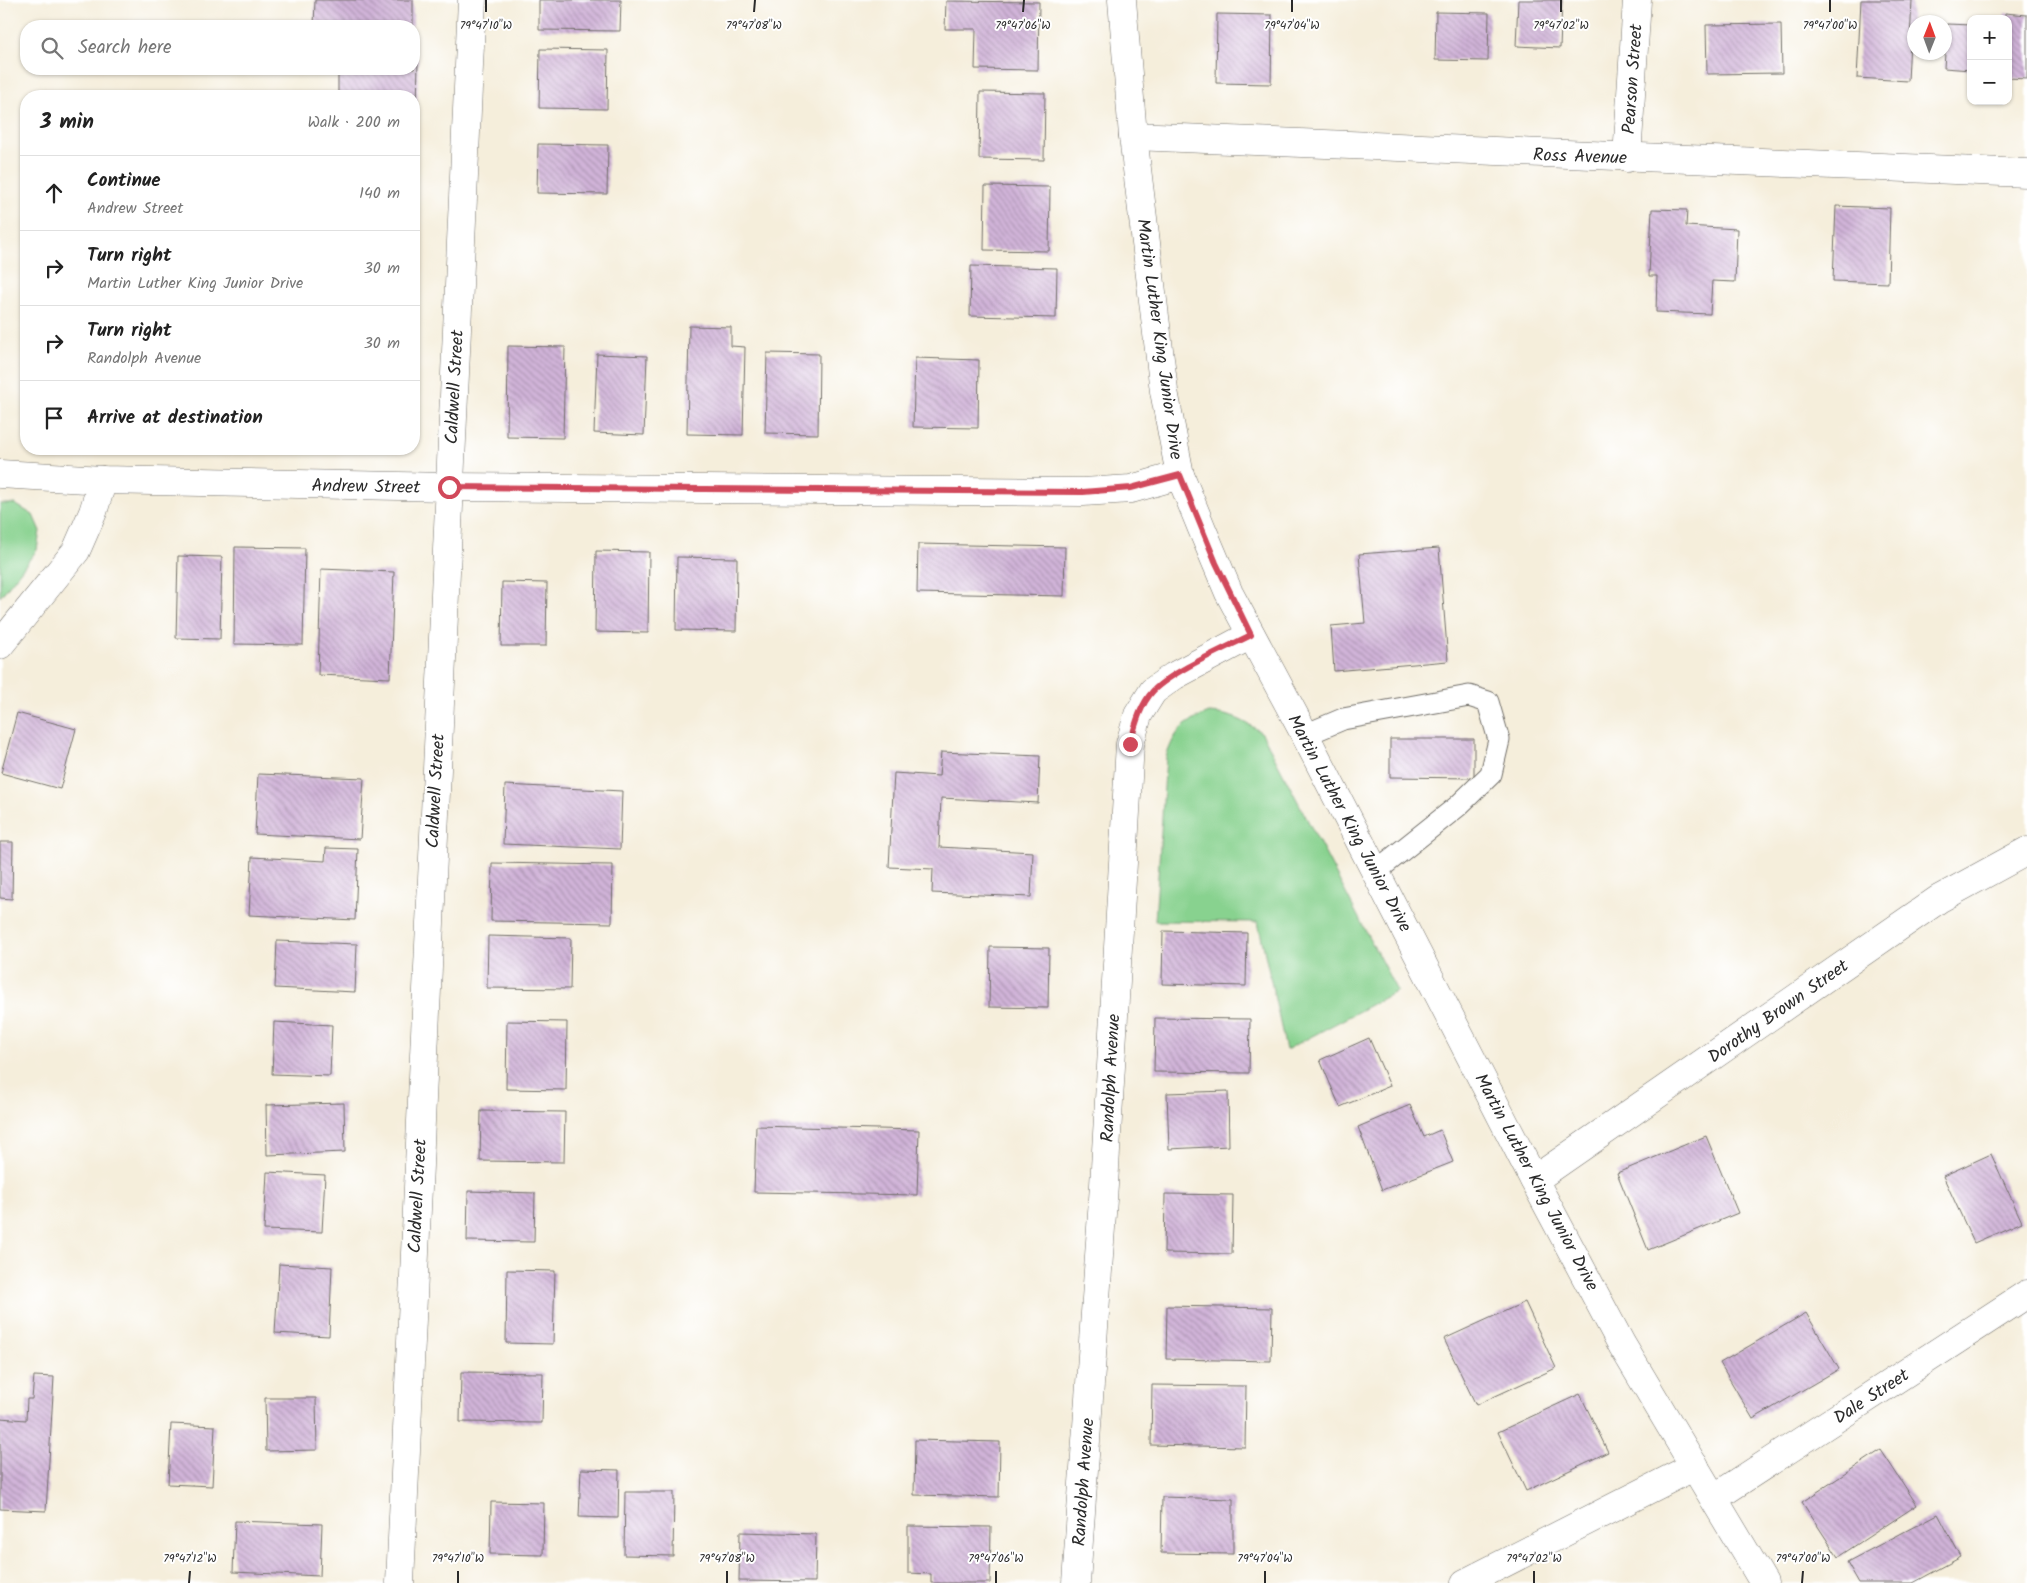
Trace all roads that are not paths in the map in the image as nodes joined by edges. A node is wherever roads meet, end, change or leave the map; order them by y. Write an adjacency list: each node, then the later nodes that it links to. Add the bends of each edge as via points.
1 (472, 0): 10 (street, Caldwell Street)
2 (1122, 0): 4 (street, Martin Luther King Junior Drive)
3 (1637, 0): 5 (street, Pearson Street)
4 (1133, 136): 5 (street, Ross Avenue); 8 (street, Martin Luther King Junior Drive, via 1164,391)
5 (1627, 158): 6 (street, Ross Avenue)
6 (2027, 173)
7 (0, 474): 9 (street, Andrew Street)
8 (1180, 475): 10 (street, Andrew Street, via 1131,488 1083,492); 11 (street, Martin Luther King Junior Drive, via 1219,571)
9 (104, 480): 10 (street, Andrew Street); 12 (street, via 76,551)
10 (449, 487): 20 (street, Caldwell Street)
11 (1251, 635): 13 (street, Martin Luther King Junior Drive); 21 (street, Randolph Avenue, via 1174,676 1153,691 1138,715 1130,744)
12 (0, 645)
13 (1305, 735): 15 (street, Martin Luther King Junior Drive); 15 (lane, via 1343,719 1469,696 1488,702 1499,740 1490,774 1458,806)
14 (2027, 851): 16 (street, Dorothy Brown Street, via 1939,899)
15 (1375, 872): 16 (street, Martin Luther King Junior Drive)
16 (1534, 1180): 18 (street, Martin Luther King Junior Drive, via 1622,1345)
17 (2027, 1294): 19 (street, Dale Street)
18 (1695, 1466): 19 (street, Martin Luther King Junior Drive); 22 (street)
19 (1714, 1498): 23 (street, Martin Luther King Junior Drive)
20 (400, 1583)
21 (1076, 1583)
22 (1464, 1583)
23 (1764, 1583)

